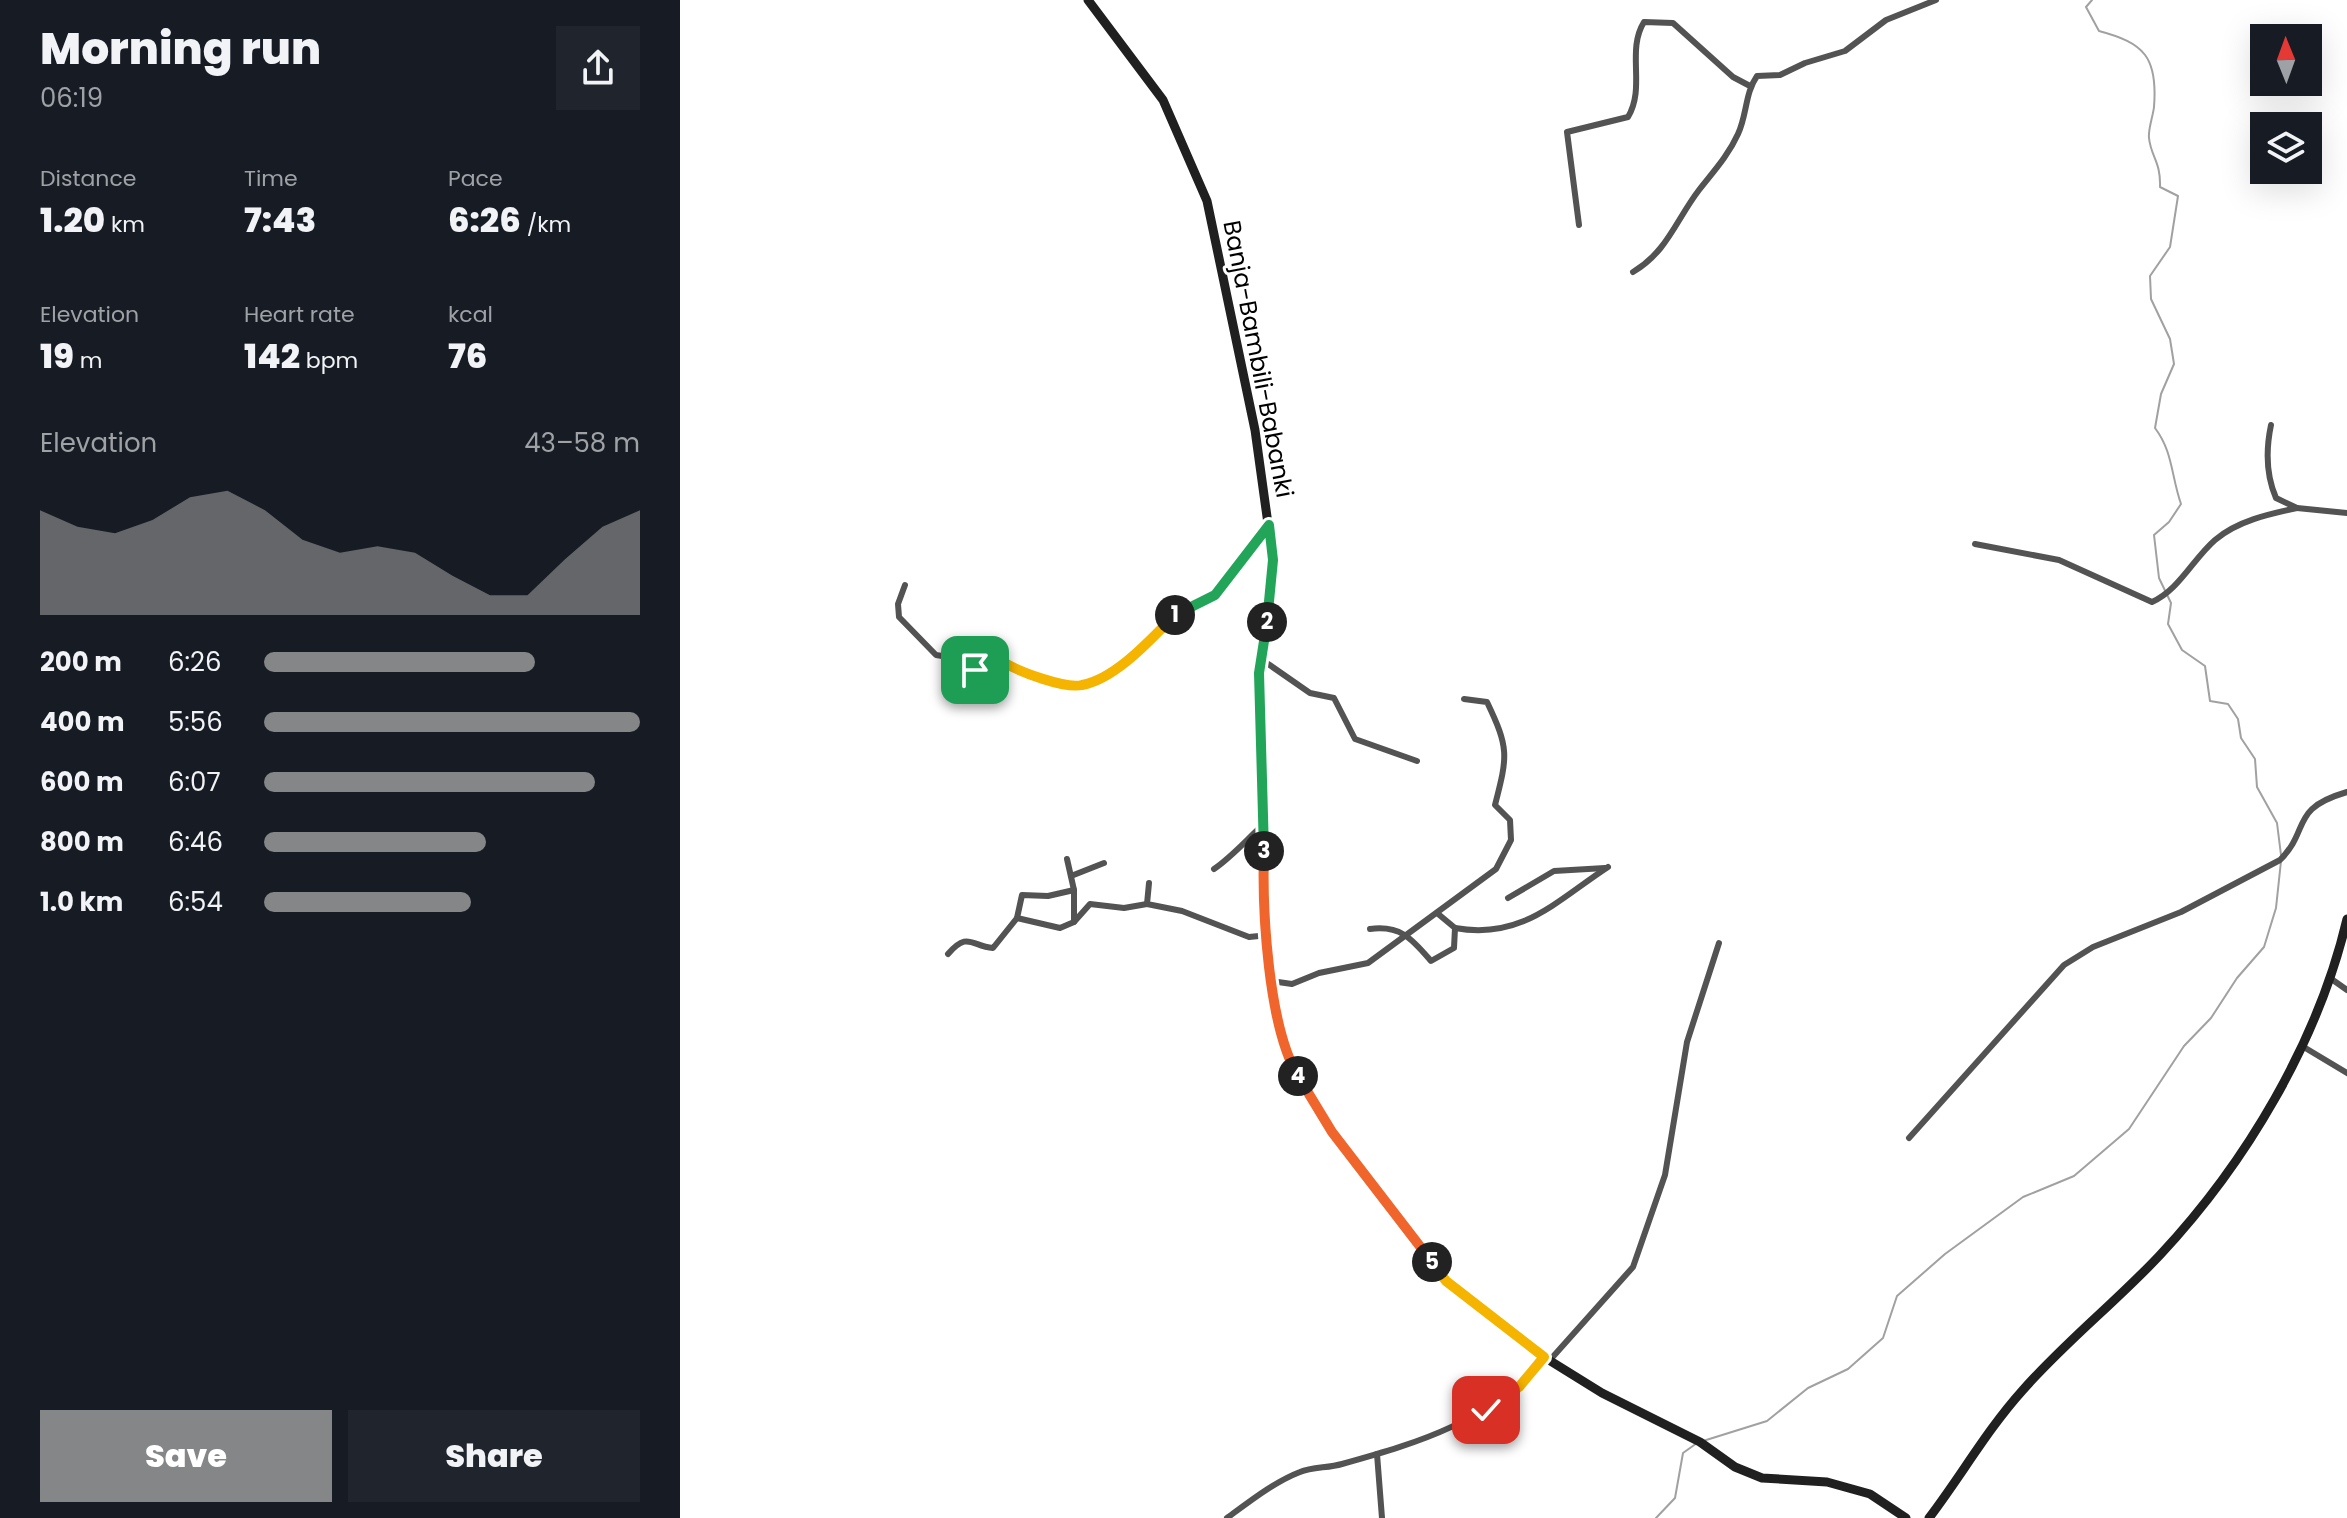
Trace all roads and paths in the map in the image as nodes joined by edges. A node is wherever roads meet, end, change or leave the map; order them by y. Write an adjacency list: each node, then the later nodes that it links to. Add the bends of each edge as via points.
1 (1088, 0): 9 (street, Banja-Bambili-Babanki, via 1163,100 1207,201 1255,430)
2 (1936, 0): 3 (street, via 1886,20 1845,51 1780,75 1757,76)
3 (1750, 86): 4 (street, via 1673,23 1644,22 1636,48 1635,106 1628,117 1567,132); 5 (street, via 1738,135 1718,168 1667,242)
4 (1579, 225)
5 (1633, 272)
6 (2271, 425): 7 (street, via 2270,484 2276,498)
7 (2297, 508): 8 (street); 10 (street, via 2240,525 2216,539 2152,602 2059,560)
8 (2347, 513)
9 (1269, 525): 11 (street, via 1215,595 1174,616 1140,651 1081,686 1023,673 1005,663 975,670 961,659 936,655 899,617); 12 (street, Banja-Bambili-Babanki, via 1271,596)
10 (1975, 544)
11 (905, 585)
12 (1261, 659): 14 (street, via 1310,693 1334,698 1355,739); 16 (street, Banja-Bambili-Babanki)
13 (1464, 699): 25 (street, via 1487,702 1502,733 1507,758 1495,805 1510,820 1511,840 1496,869)
14 (1417, 761)
15 (2347, 792): 41 (street, via 2303,816 2290,851 2280,860 2064,965)
16 (1266, 822): 19 (street); 31 (street, Banja-Bambili-Babanki, via 1263,894)
17 (1067, 859): 20 (street)
18 (1104, 863): 20 (street)
19 (1214, 869)
20 (1071, 876): 22 (street)
21 (1149, 883): 24 (street)
22 (1074, 890): 26 (street, via 1022,895); 28 (street)
23 (1508, 898): 29 (street, via 1554,871 1608,867 1530,921 1500,930)
24 (1147, 904): 28 (street, via 1090,904); 31 (street, via 1182,911 1249,937)
25 (1437, 913): 29 (street); 32 (street)
26 (1017, 918): 28 (street, via 1060,928); 35 (street, via 993,948 975,940 957,943)
27 (2347, 919): 33 (street)
28 (1074, 922)
29 (1455, 928): 32 (street, via 1454,948 1431,961)
30 (1370, 929): 32 (street, via 1388,927)
31 (1269, 935): 37 (street, Banja-Bambili-Babanki)
32 (1408, 935): 37 (street, via 1368,963 1292,984)
33 (2345, 936): 36 (street)
34 (1719, 943): 42 (street, via 1687,1042 1665,1175 1633,1267)
35 (948, 954)
36 (2330, 978): 38 (street); 39 (street)
37 (1271, 981): 42 (street, Banja-Bambili-Babanki, via 1286,1056 1332,1132 1446,1281)
38 (2347, 990)
39 (2302, 1046): 40 (street); 47 (street, via 2249,1139 2187,1225 2022,1390)
40 (2347, 1073)
41 (1909, 1138)
42 (1547, 1358): 43 (street, via 1486,1410 1436,1436); 46 (street, Banja-Bambili-Babanki, via 1602,1393 1700,1442 1735,1467 1762,1478 1827,1482 1870,1494)
43 (1377, 1454): 44 (street, via 1301,1471); 45 (street)
44 (1227, 1518)
45 (1382, 1518)
46 (1906, 1518)
47 (1929, 1518)

